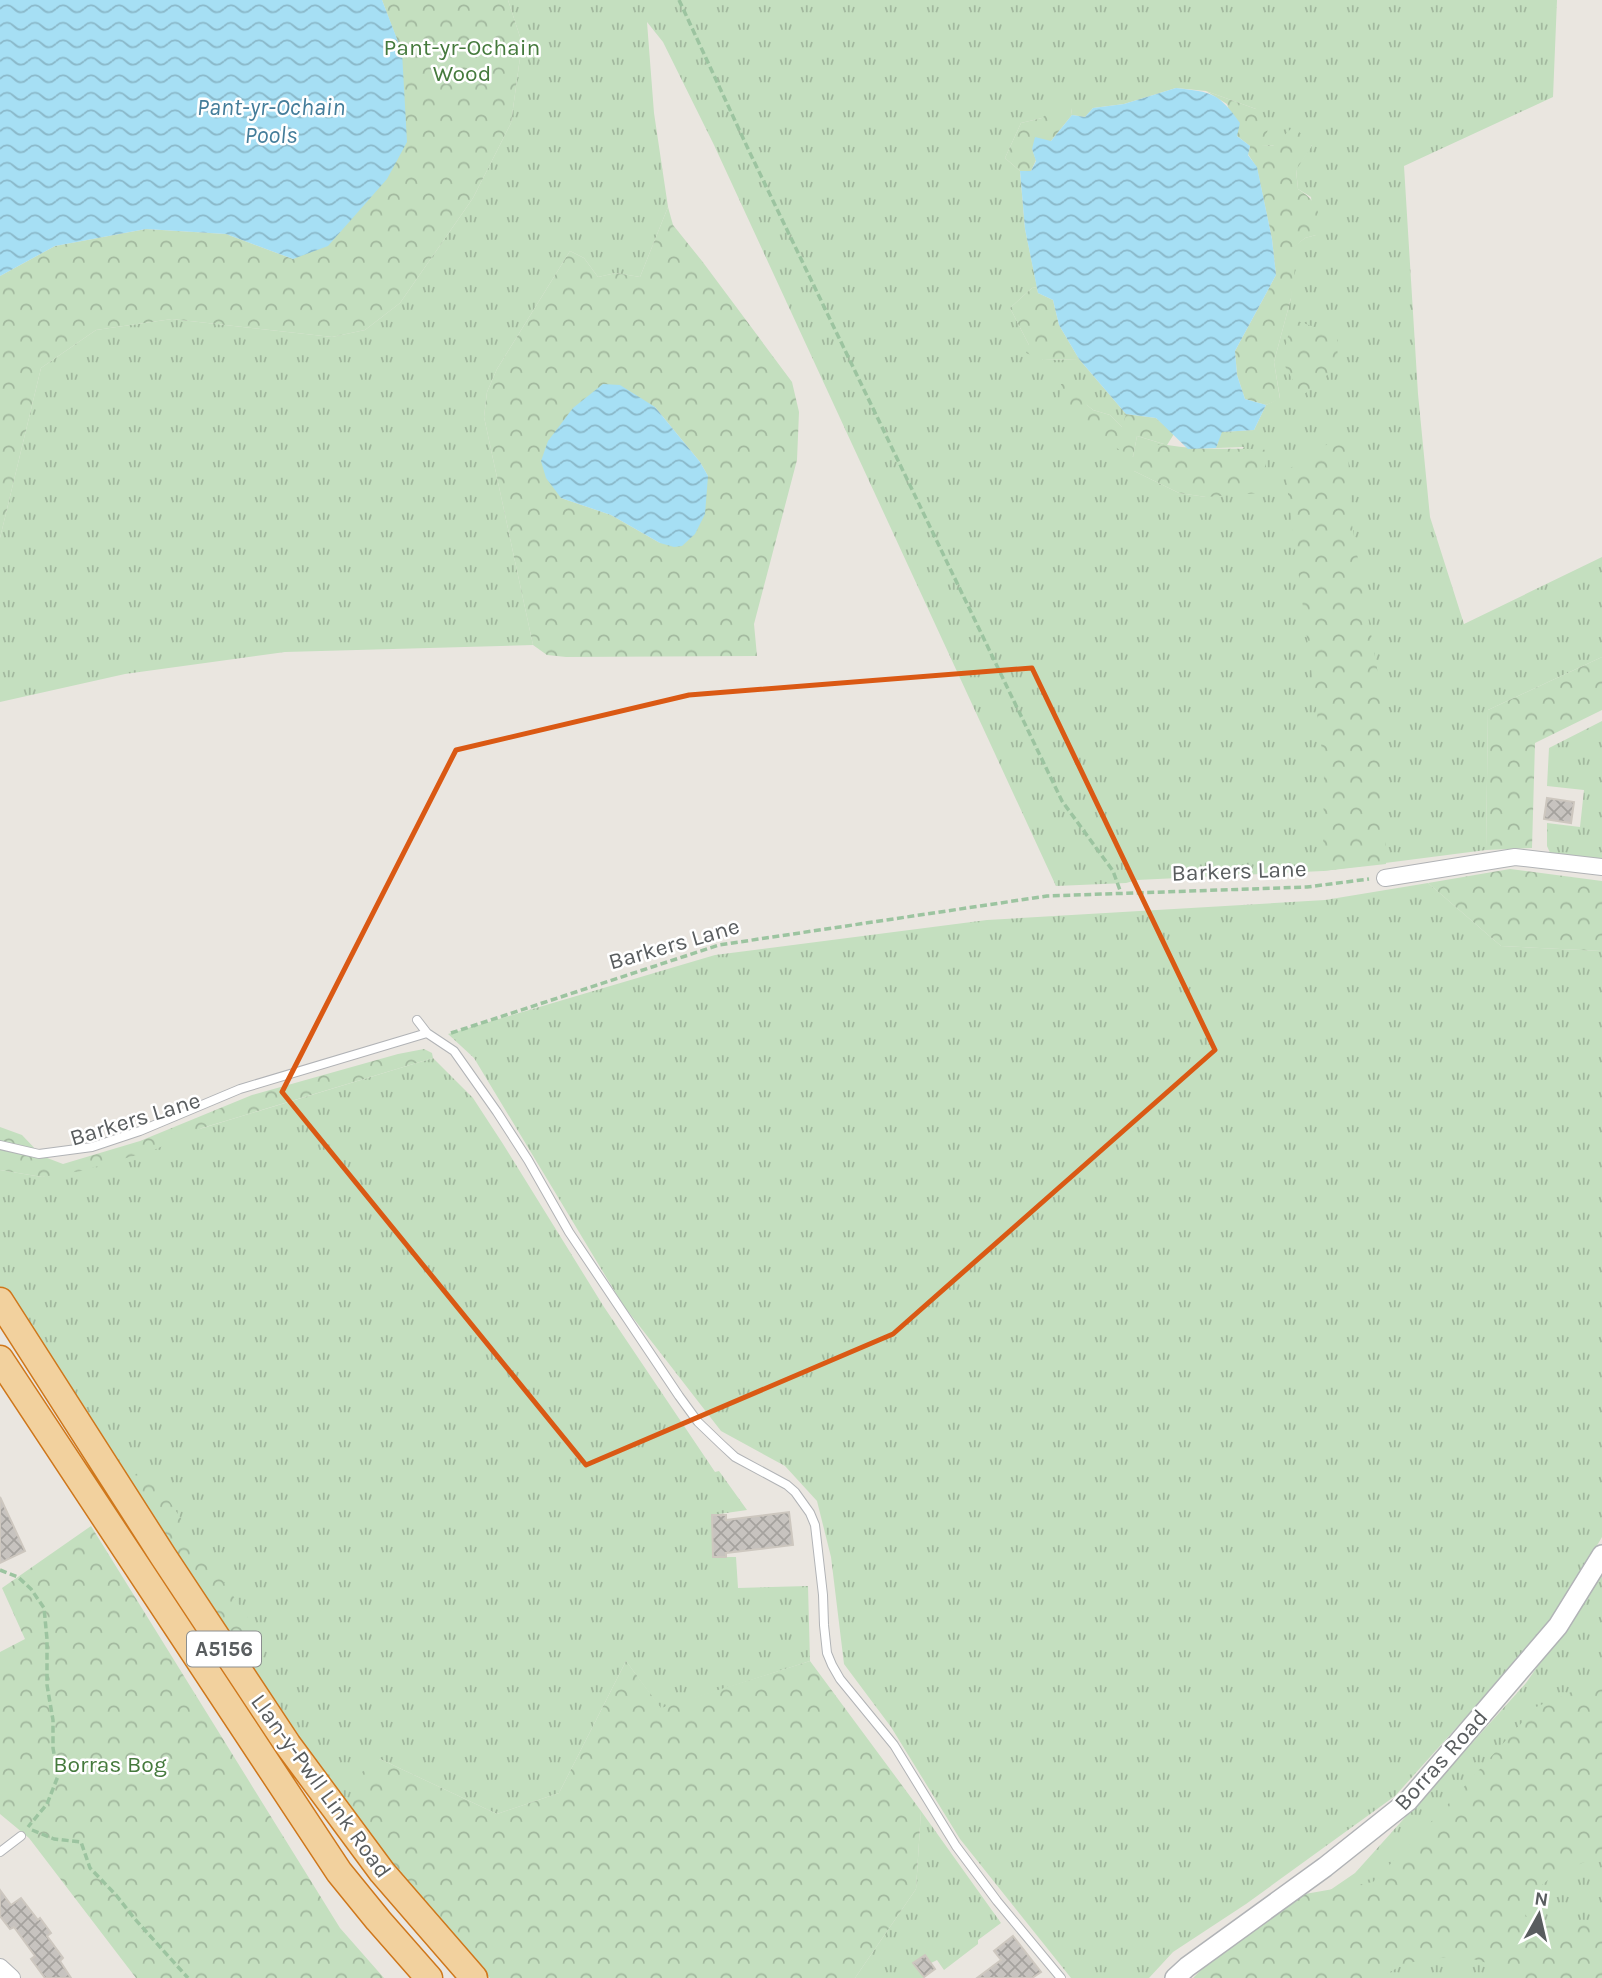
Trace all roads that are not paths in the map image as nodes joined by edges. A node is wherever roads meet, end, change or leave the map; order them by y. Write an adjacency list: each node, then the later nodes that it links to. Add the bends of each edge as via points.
1 (1602, 867): 2 (street, via 1515,857)
2 (1385, 877)
3 (417, 1020): 4 (lane)
4 (431, 1035): 5 (lane, via 240,1089 92,1147 39,1154); 15 (lane, via 454,1051 497,1112 569,1232 698,1422 735,1457 787,1485 810,1513 832,1665 894,1745 972,1868)
5 (0, 1145)
6 (0, 1301): 14 (highway, Llan-y-Pwll Link Road / A5156, via 288,1745 382,1872)
7 (0, 1359): 13 (highway, Llan-y-Pwll Link Road / A5156, via 339,1872)
8 (1602, 1555): 16 (street, Borras Road, via 1558,1626 1408,1801)
9 (21, 1836): 10 (lane)
10 (0, 1852)
11 (0, 1967): 12 (street)
12 (12, 1978)
13 (429, 1978)
14 (474, 1978)
15 (1061, 1978)
16 (1175, 1978)

